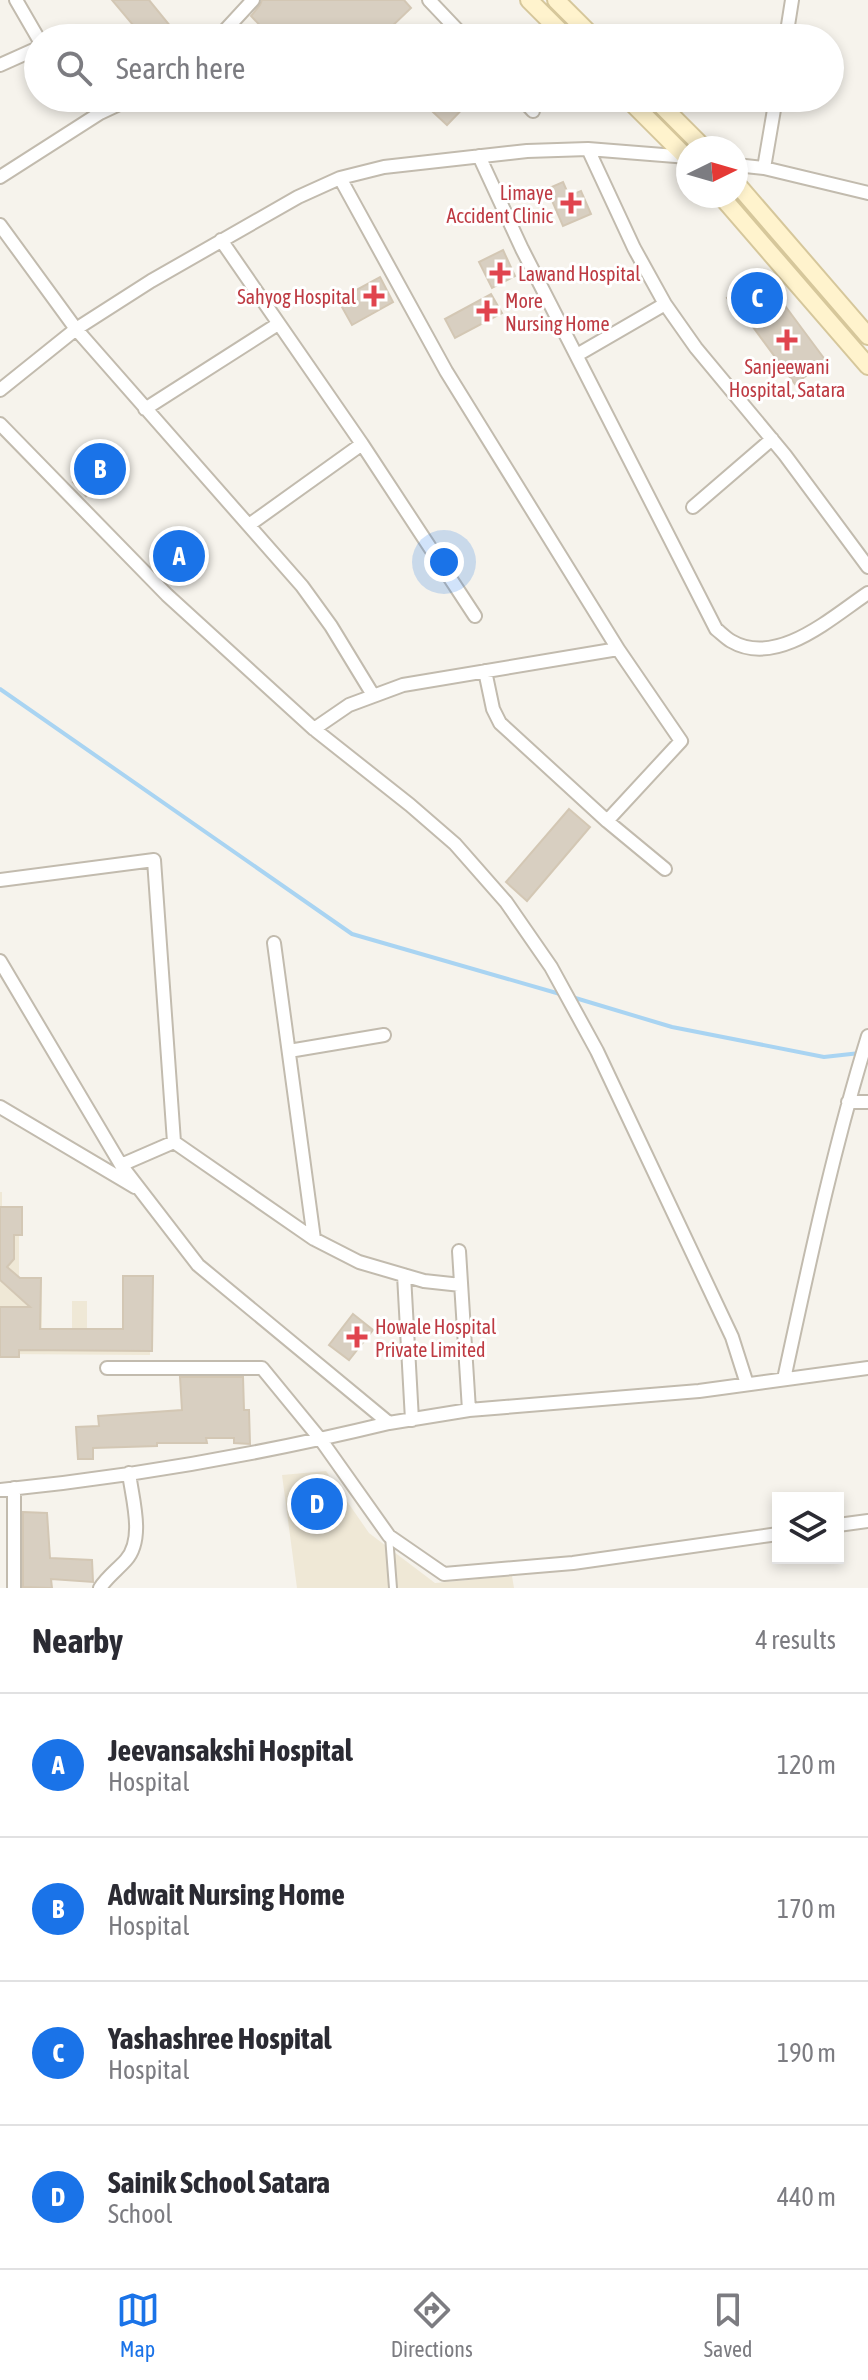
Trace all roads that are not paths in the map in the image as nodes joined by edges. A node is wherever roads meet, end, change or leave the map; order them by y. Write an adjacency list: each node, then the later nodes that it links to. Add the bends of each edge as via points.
1 (16, 0): 7 (street)
2 (253, 0): 8 (street)
3 (429, 0): 9 (street)
4 (529, 0): 10 (street)
5 (556, 0): 11 (street)
6 (792, 0): 12 (street)
7 (30, 24)
8 (231, 24)
9 (452, 24)
10 (553, 24)
11 (580, 24)
12 (788, 24)
13 (24, 54): 14 (street)
14 (0, 65)
15 (641, 112): 20 (street)
16 (668, 112): 19 (street)
17 (774, 112): 25 (street)
18 (100, 113): 26 (street)
19 (692, 136)
20 (676, 147)
21 (588, 149): 22 (street); 23 (street); 35 (street)
22 (479, 156): 27 (street); 39 (street)
23 (676, 157)
24 (748, 166): 25 (street)
25 (764, 168): 28 (street)
26 (0, 177)
27 (340, 178): 32 (street); 51 (street, via 446,371)
28 (868, 193)
29 (748, 197): 33 (street)
30 (731, 208): 34 (street)
31 (0, 225): 37 (street)
32 (221, 240): 36 (street); 37 (street)
33 (814, 274): 34 (street); 38 (street)
34 (800, 287): 40 (street)
35 (665, 304): 39 (street); 44 (street)
36 (278, 324): 42 (street); 45 (street)
37 (76, 329): 41 (street); 42 (street)
38 (868, 336)
39 (577, 355): 49 (street, via 716,629 732,642 754,649 782,647)
40 (868, 366)
41 (0, 390)
42 (145, 409): 47 (street)
43 (0, 424): 54 (street, via 167,595)
44 (772, 439): 46 (street); 48 (street)
45 (362, 444): 47 (street); 50 (street)
46 (693, 507)
47 (249, 525): 53 (street, via 302,586)
48 (868, 567)
49 (868, 593)
50 (475, 616)
51 (618, 649): 52 (street); 55 (street, via 681,741)
52 (485, 671): 53 (street); 55 (street, via 500,723)
53 (373, 695): 54 (street)
54 (314, 729): 76 (street, via 455,844 506,902 551,967 657,1175 732,1337)
55 (607, 821): 56 (street)
56 (665, 869)
57 (0, 880): 66 (street, via 154,860)
58 (274, 943): 62 (street)
59 (0, 961): 67 (street)
60 (384, 1035): 62 (street)
61 (868, 1036): 63 (street)
62 (289, 1051): 69 (street)
63 (848, 1102): 64 (street); 75 (street)
64 (868, 1102)
65 (0, 1107): 68 (street)
66 (174, 1142): 67 (street); 69 (street)
67 (121, 1165): 68 (street)
68 (141, 1191): 79 (street, via 198,1265)
69 (314, 1239): 71 (street, via 359,1262)
70 (459, 1251): 72 (street)
71 (404, 1275): 72 (street); 78 (street)
72 (461, 1285): 77 (street)
73 (107, 1368): 80 (street, via 262,1368)
74 (868, 1368): 75 (street)
75 (784, 1379): 76 (street)
76 (747, 1384): 77 (street)
77 (469, 1410): 78 (street)
78 (412, 1420): 79 (street)
79 (389, 1423): 80 (street)
80 (321, 1440): 81 (street); 87 (street)
81 (129, 1473): 82 (street); 89 (street, via 133,1548)
82 (14, 1488): 83 (street); 88 (street)
83 (0, 1490)
84 (868, 1521): 85 (street)
85 (844, 1524)
86 (772, 1535): 87 (street, via 573,1563 444,1574)
87 (389, 1536): 90 (lane)
88 (14, 1588)
89 (100, 1588)
90 (393, 1588)

